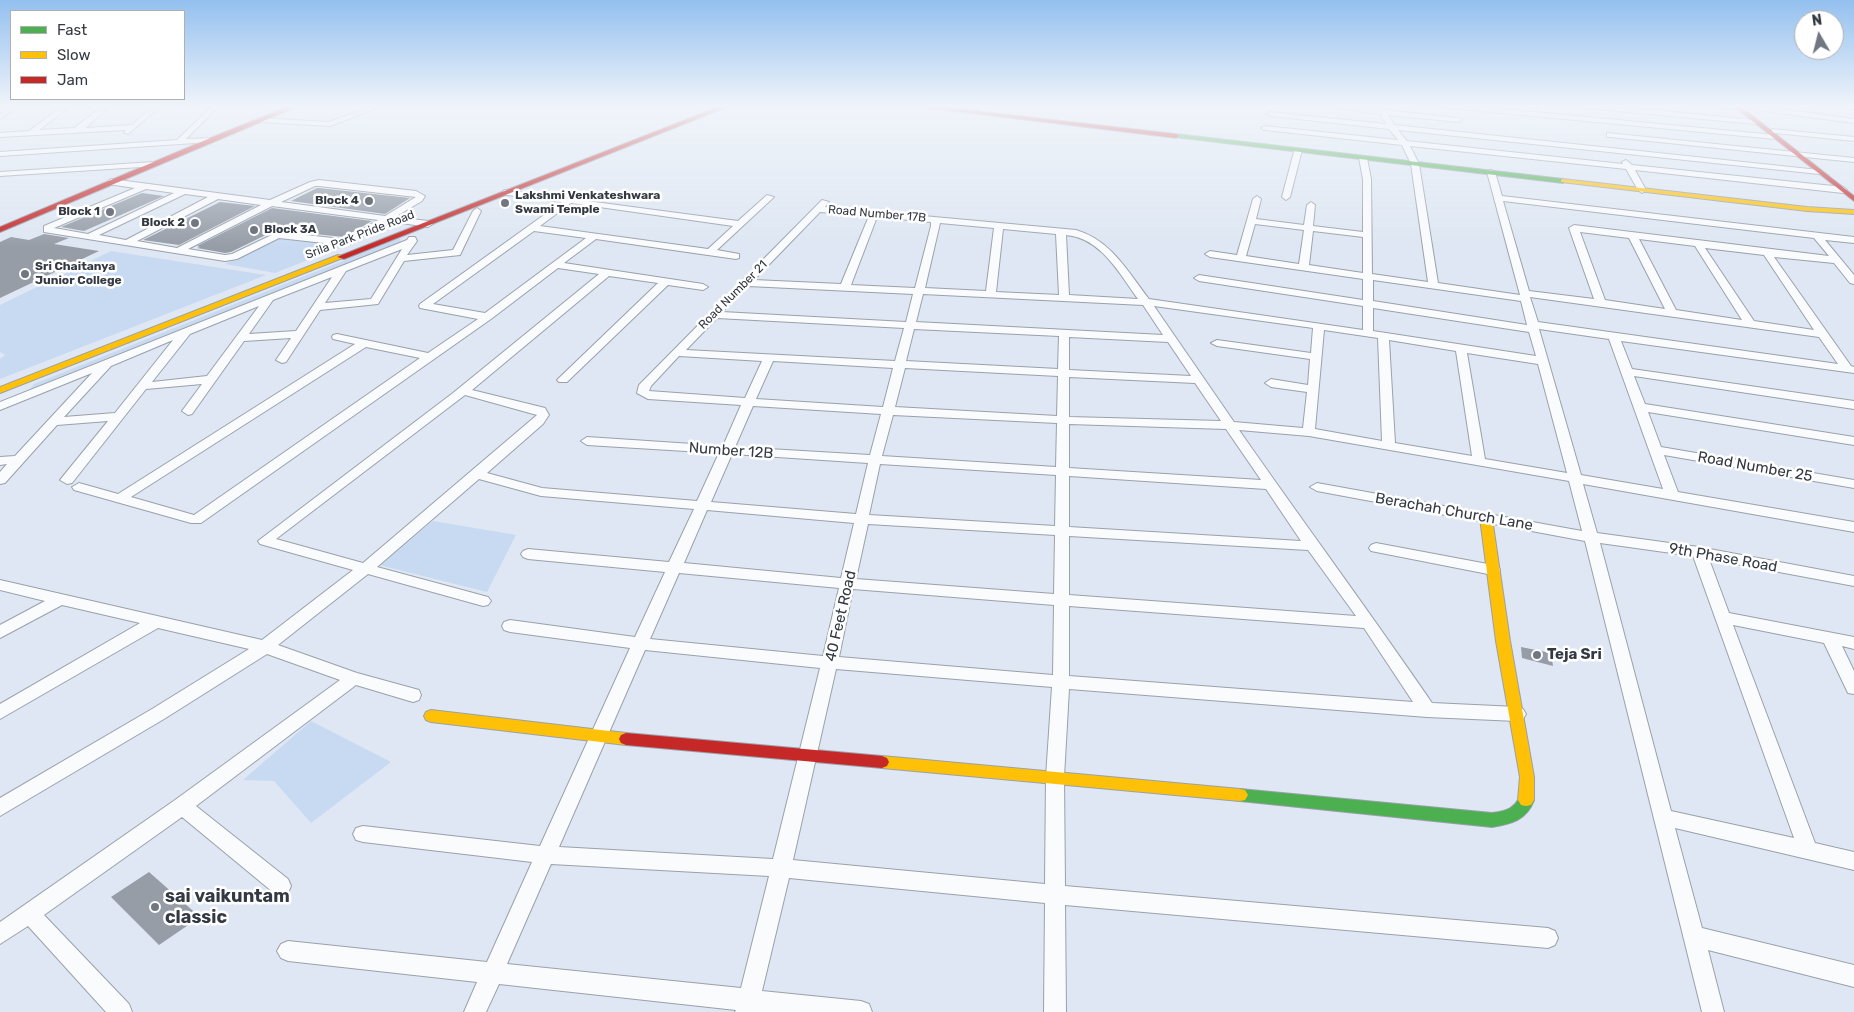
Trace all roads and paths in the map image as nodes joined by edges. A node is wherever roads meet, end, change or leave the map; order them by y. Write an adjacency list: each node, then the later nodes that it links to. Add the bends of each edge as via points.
1 (28, 152): 11 (street)
2 (181, 152): 15 (street)
3 (608, 152): 26 (street, Srila Park Pride Road)
4 (1297, 152): 29 (street)
5 (1316, 152): 13 (street)
6 (1409, 152): 16 (street)
7 (1500, 152): 17 (street)
8 (1620, 152): 17 (street)
9 (1639, 152): 19 (street)
10 (1783, 152): 12 (street)
11 (0, 154)
12 (1801, 154): 14 (street); 19 (street); 24 (street)
13 (1363, 158): 16 (street); 52 (street, via 1367,179)
14 (1854, 160)
15 (153, 164): 20 (street); 21 (street)
16 (1415, 164): 18 (street); 80 (street)
17 (1629, 166): 23 (street); 24 (street)
18 (1491, 172): 23 (street); 30 (street)
19 (1819, 172): 24 (street)
20 (0, 174)
21 (111, 182): 22 (street); 50 (street)
22 (144, 187): 25 (street); 56 (street, via 47,228 50,232)
23 (1642, 190): 39 (street)
24 (1848, 191): 32 (street)
25 (184, 192): 27 (street); 56 (street)
26 (507, 192): 33 (street); 44 (street, Srila Park Pride Road)
27 (220, 195): 34 (street); 60 (street)
28 (770, 197): 45 (street)
29 (1286, 197)
30 (1499, 198): 40 (street); 85 (street)
31 (1257, 199): 43 (street)
32 (1854, 199)
33 (569, 201): 45 (street); 48 (street)
34 (272, 203): 41 (street); 41 (street, via 320,183 421,196); 62 (street)
35 (822, 205): 38 (street, Road Number 17B); 79 (street, Road Number 21)
36 (1311, 205): 49 (street)
37 (477, 211): 68 (street, via 457,253)
38 (874, 214): 42 (street, Road Number 17B); 82 (street)
39 (1854, 214)
40 (1569, 217): 54 (street); 55 (street); 89 (street)
41 (390, 218): 44 (street); 62 (street, via 349,241 283,234 230,258)
42 (935, 220): 46 (street, Road Number 17B); 83 (street, 40 Feet Road)
43 (1252, 221): 49 (street); 69 (street)
44 (428, 224): 47 (street, Srila Park Pride Road)
45 (740, 224): 64 (street)
46 (999, 226): 51 (street, Road Number 17B); 84 (street)
47 (415, 228): 59 (street); 124 (street, Srila Park Pride Road)
48 (533, 228): 53 (street); 94 (street, via 424,306)
49 (1309, 228): 52 (street); 72 (street)
50 (0, 230)
51 (1061, 232): 87 (street); 88 (street, Road Number 17B, via 1094,240 1107,251)
52 (1367, 235): 75 (street)
53 (594, 236): 64 (street); 71 (street)
54 (1633, 236): 61 (street); 92 (street)
55 (1817, 236): 57 (street); 70 (street)
56 (88, 237): 60 (street)
57 (1841, 239): 58 (street); 63 (street)
58 (1854, 240)
59 (412, 241): 68 (street); 73 (street)
60 (126, 242): 62 (street)
61 (1698, 244): 65 (street); 95 (street)
62 (178, 250)
63 (1854, 250)
64 (710, 252): 67 (street)
65 (1767, 253): 70 (street); 103 (street)
66 (1210, 254): 69 (street)
67 (736, 256)
68 (401, 258): 91 (street, via 374,302)
69 (1241, 258): 72 (street)
70 (1837, 260): 78 (street)
71 (556, 265): 74 (street); 94 (street)
72 (1304, 267): 75 (street)
73 (342, 269): 86 (street); 91 (street)
74 (608, 272): 77 (street); 131 (street)
75 (1369, 276): 80 (street); 90 (street)
76 (1199, 278): 90 (street)
77 (666, 281): 81 (street); 125 (street)
78 (1854, 281)
79 (746, 283): 82 (street); 93 (street, Road Number 21)
80 (1433, 285): 85 (street)
81 (703, 287)
82 (845, 287): 83 (street)
83 (918, 291): 84 (street); 96 (street, 40 Feet Road)
84 (991, 295): 87 (street)
85 (1525, 296): 89 (street); 98 (street)
86 (269, 298): 99 (street); 107 (street)
87 (1064, 298): 88 (street)
88 (1146, 302): 97 (street); 108 (street, Road Number 17B)
89 (1600, 303): 92 (street)
90 (1368, 304): 98 (street); 100 (street)
91 (317, 307): 101 (street)
92 (1672, 313): 95 (street)
93 (714, 315): 96 (street); 112 (street, Road Number 21)
94 (487, 317): 113 (street)
95 (1750, 324): 103 (street)
96 (909, 326): 102 (street); 119 (street, 40 Feet Road)
97 (1318, 326): 100 (street); 114 (street)
98 (1534, 327): 106 (street); 117 (street)
99 (187, 331): 118 (street); 128 (street)
100 (1368, 333): 104 (street)
101 (299, 334): 107 (street); 116 (street)
102 (1064, 334): 108 (street); 122 (street)
103 (1822, 334): 120 (street)
104 (1383, 336): 111 (street); 145 (street)
105 (337, 337): 109 (street)
106 (1614, 337): 120 (street); 121 (street)
107 (240, 338): 123 (street)
108 (1170, 339): 126 (street, Road Number 17B)
109 (364, 343): 113 (street); 160 (street)
110 (1217, 343): 114 (street)
111 (1461, 348): 117 (street); 151 (street)
112 (677, 352): 115 (street); 132 (street, Road Number 21, via 643,393)
113 (429, 357): 160 (street, via 196,520)
114 (1317, 357): 130 (street)
115 (768, 359): 119 (street); 132 (street)
116 (282, 360)
117 (1543, 361): 154 (street)
118 (107, 364): 134 (street); 140 (street)
119 (899, 366): 122 (street); 136 (street, 40 Feet Road)
120 (1850, 370)
121 (1628, 372): 133 (street); 135 (street)
122 (1064, 374): 126 (street); 139 (street)
123 (212, 379): 128 (street); 137 (street)
124 (25, 380): 129 (street, Srila Park Pride Road); 134 (street)
125 (563, 380)
126 (1199, 380): 141 (street, Road Number 17B)
127 (1271, 383): 130 (street)
128 (144, 386): 138 (street)
129 (0, 390)
130 (1313, 390): 142 (street)
131 (462, 392): 153 (street, via 540,411 543,415); 172 (street, via 265,541)
132 (749, 402): 136 (street); 147 (street)
133 (1854, 405)
134 (0, 406)
135 (1640, 407): 144 (street); 146 (street)
136 (888, 410): 139 (street); 149 (street, 40 Feet Road)
137 (188, 411)
138 (119, 416): 140 (street); 160 (street, via 73,484)
139 (1063, 420): 141 (street); 152 (street)
140 (54, 422): 148 (street)
141 (1230, 427): 142 (street); 156 (street, Road Number 17B)
142 (1309, 432): 145 (street)
143 (587, 441): 147 (street, Number 12B)
144 (1854, 441)
145 (1389, 446): 151 (street)
146 (1656, 450): 157 (street, Road Number 25); 159 (street)
147 (727, 451): 149 (street, Number 12B); 161 (street)
148 (20, 459): 150 (street); 155 (street)
149 (874, 460): 152 (street, Number 12B); 162 (street, 40 Feet Road)
150 (0, 461)
151 (1479, 461): 154 (street)
152 (1063, 472): 156 (street, Number 12B); 165 (street)
153 (477, 474): 161 (street, via 541,492); 172 (street)
154 (1574, 477): 159 (street); 166 (street)
155 (0, 480)
156 (1270, 484): 167 (street, Road Number 17B)
157 (1854, 484)
158 (1317, 487): 163 (street, Berachah Church Lane)
159 (1672, 495): 164 (street)
160 (120, 498)
161 (702, 505): 162 (street); 171 (street)
162 (863, 518): 165 (street); 175 (street, 40 Feet Road)
163 (1486, 518): 166 (street, Berachah Church Lane); 173 (street)
164 (1854, 527)
165 (1062, 531): 167 (street); 178 (street)
166 (1591, 537): 169 (street, 9th Phase Road); 203 (street)
167 (1312, 546): 182 (street, Road Number 17B)
168 (1376, 548): 173 (street)
169 (1699, 552): 174 (street, 9th Phase Road); 180 (street)
170 (528, 554): 171 (street)
171 (674, 568): 175 (street); 187 (street)
172 (365, 569): 179 (street); 188 (street)
173 (1493, 570): 196 (street)
174 (1854, 581)
175 (848, 584): 178 (street); 189 (street, 40 Feet Road)
176 (0, 585): 177 (street)
177 (61, 599): 181 (street); 184 (street)
178 (1062, 600): 182 (street); 191 (street)
179 (483, 602)
180 (1723, 618): 185 (street); 205 (street)
181 (157, 621): 188 (street); 195 (street)
182 (1368, 622): 194 (street, Road Number 17B)
183 (510, 626): 187 (street)
184 (0, 632)
185 (1830, 638): 186 (street); 192 (street)
186 (1854, 643)
187 (640, 644): 189 (street); 198 (street)
188 (265, 647): 190 (street); 202 (street)
189 (830, 662): 191 (street); 199 (street, 40 Feet Road)
190 (354, 678): 193 (street); 201 (street)
191 (1061, 682): 194 (street); 200 (street)
192 (1854, 688)
193 (413, 695)
194 (1426, 710): 196 (street)
195 (0, 712)
196 (1517, 714): 200 (street, via 1528,800 1524,810 1512,817 1492,820)
197 (431, 716): 198 (street)
198 (598, 737): 199 (street); 206 (street)
199 (808, 756): 200 (street); 208 (street, 40 Feet Road)
200 (1056, 778): 210 (street)
201 (182, 806): 209 (street); 211 (street)
202 (0, 808)
203 (1663, 817): 205 (street); 213 (street)
204 (363, 834): 206 (street)
205 (1807, 849): 207 (street)
206 (545, 856): 208 (street); 216 (street)
207 (1854, 861)
208 (781, 868): 210 (street); 218 (street, 40 Feet Road)
209 (281, 886)
210 (1055, 895): 214 (street); 222 (street)
211 (30, 914): 212 (street); 219 (street)
212 (0, 934)
213 (1693, 936): 217 (street); 223 (street)
214 (1548, 938)
215 (288, 951): 216 (street)
216 (492, 972): 218 (street); 220 (street)
217 (1852, 979)
218 (747, 1006): 221 (street)
219 (121, 1012)
220 (475, 1012)
221 (860, 1012)
222 (1055, 1012)
223 (1713, 1012)

